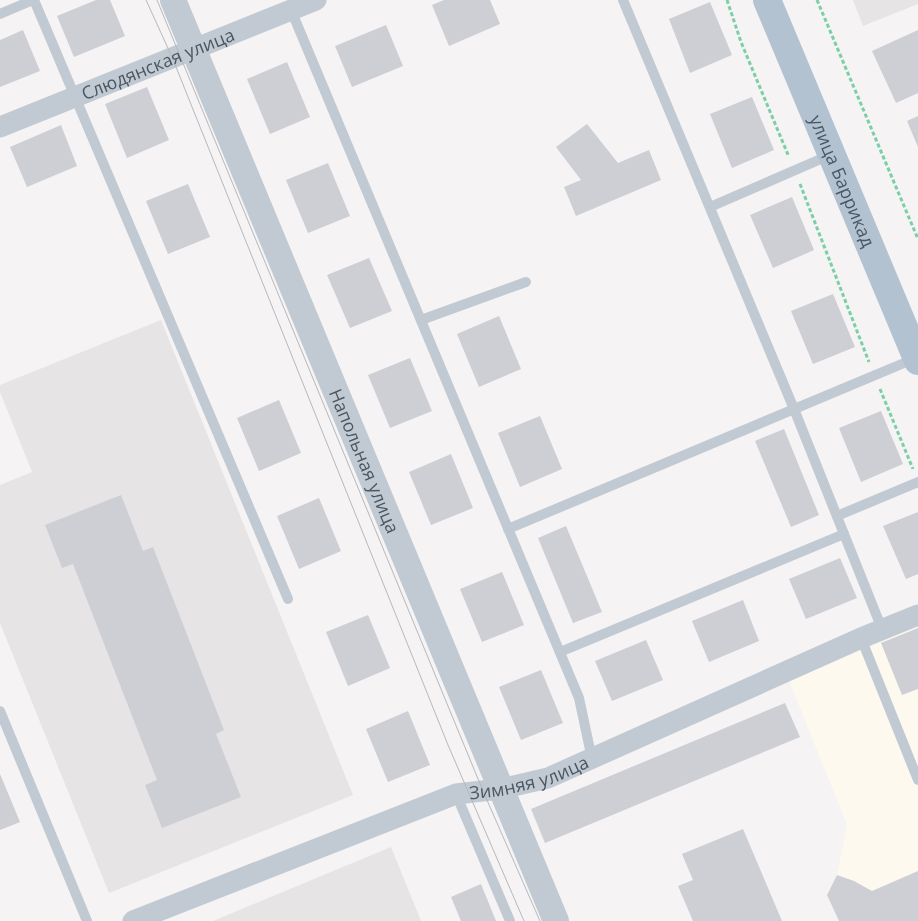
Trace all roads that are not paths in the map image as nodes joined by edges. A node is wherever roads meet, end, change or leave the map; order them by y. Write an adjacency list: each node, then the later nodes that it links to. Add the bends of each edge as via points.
1 (34, 0): 7 (lane); 9 (lane)
2 (173, 0): 8 (street, Напольная улица)
3 (316, 0): 6 (street, Слюдянская улица)
4 (623, 0): 12 (lane)
5 (767, 0): 11 (main road, улица Баррикад)
6 (292, 10): 8 (street, Слюдянская улица); 14 (lane)
7 (0, 14)
8 (194, 49): 9 (street, Слюдянская улица); 29 (street, Напольная улица)
9 (76, 98): 10 (street, Слюдянская улица); 21 (lane)
10 (0, 127)
11 (832, 155): 12 (lane); 15 (main road, улица Баррикад)
12 (710, 207): 16 (lane)
13 (526, 282): 14 (lane)
14 (421, 320): 19 (lane)
15 (917, 360): 16 (lane)
16 (794, 409): 18 (lane); 19 (lane)
17 (918, 482): 18 (lane)
18 (837, 516): 20 (lane)
19 (508, 530): 25 (lane)
20 (844, 534): 23 (lane); 25 (lane)
21 (288, 599)
22 (918, 615): 23 (street, Зимняя улица)
23 (882, 629): 24 (street, Зимняя улица)
24 (861, 638): 27 (street, Зимняя улица); 28 (lane)
25 (560, 652): 27 (lane, via 579,698)
26 (0, 711): 31 (lane)
27 (592, 759): 29 (street, Зимняя улица, via 548,778)
28 (918, 780)
29 (500, 789): 30 (street, Зимняя улица); 34 (street, Напольная улица)
30 (456, 794): 32 (street, Зимняя улица); 33 (lane)
31 (87, 921)
32 (133, 921)
33 (510, 921)
34 (556, 921)

